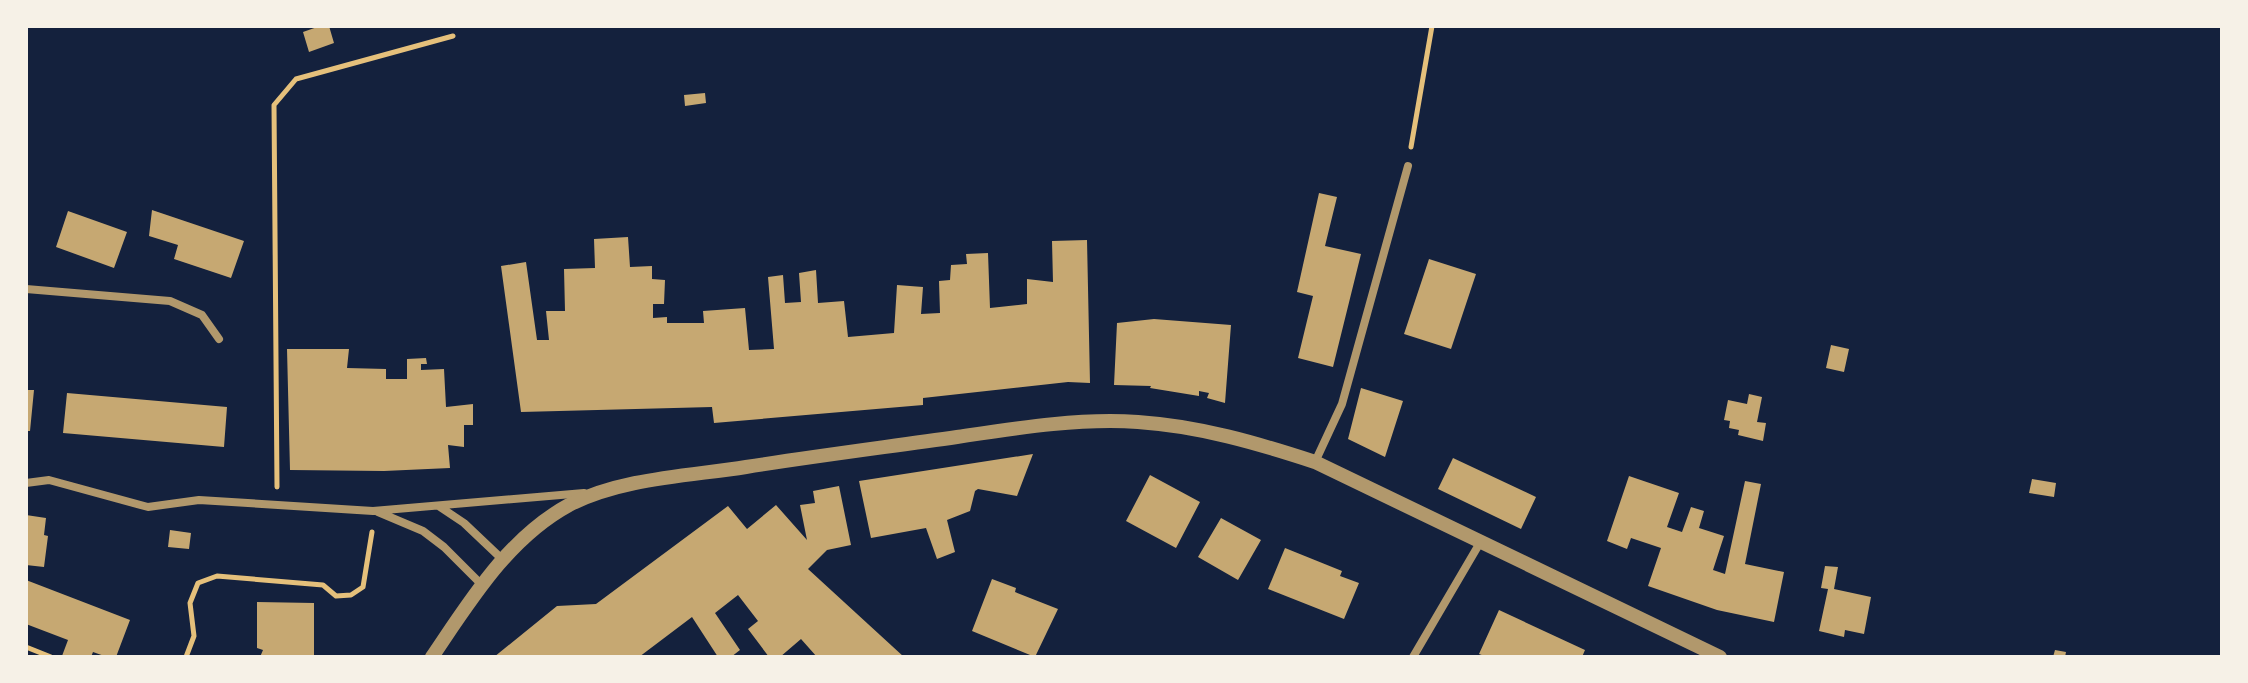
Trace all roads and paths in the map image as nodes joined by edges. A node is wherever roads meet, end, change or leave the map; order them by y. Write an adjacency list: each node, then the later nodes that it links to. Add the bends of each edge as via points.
1 (1432, 26): 3 (path)
2 (453, 36): 9 (path, via 296,79 274,105)
3 (1408, 166): 6 (street, via 1342,404)
4 (26, 289): 5 (street, via 170,301 202,315)
5 (219, 339)
6 (1315, 462): 8 (street, via 1214,433 1104,421 1023,427); 12 (street)
7 (26, 483): 9 (street, via 49,480 148,507 199,500)
8 (598, 492): 10 (street); 13 (street, via 547,519)
9 (277, 506): 11 (street)
10 (439, 506): 11 (street); 13 (street)
11 (373, 511): 14 (street, via 423,531); 17 (path, via 363,587 336,596 323,585 217,576 198,583 190,603 194,636)
12 (1481, 541): 19 (street); 20 (street)
13 (503, 560): 14 (street)
14 (482, 585): 18 (street)
15 (26, 647): 16 (path)
16 (51, 657)
17 (186, 657)
18 (432, 657)
19 (1413, 657)
20 (1720, 657)

